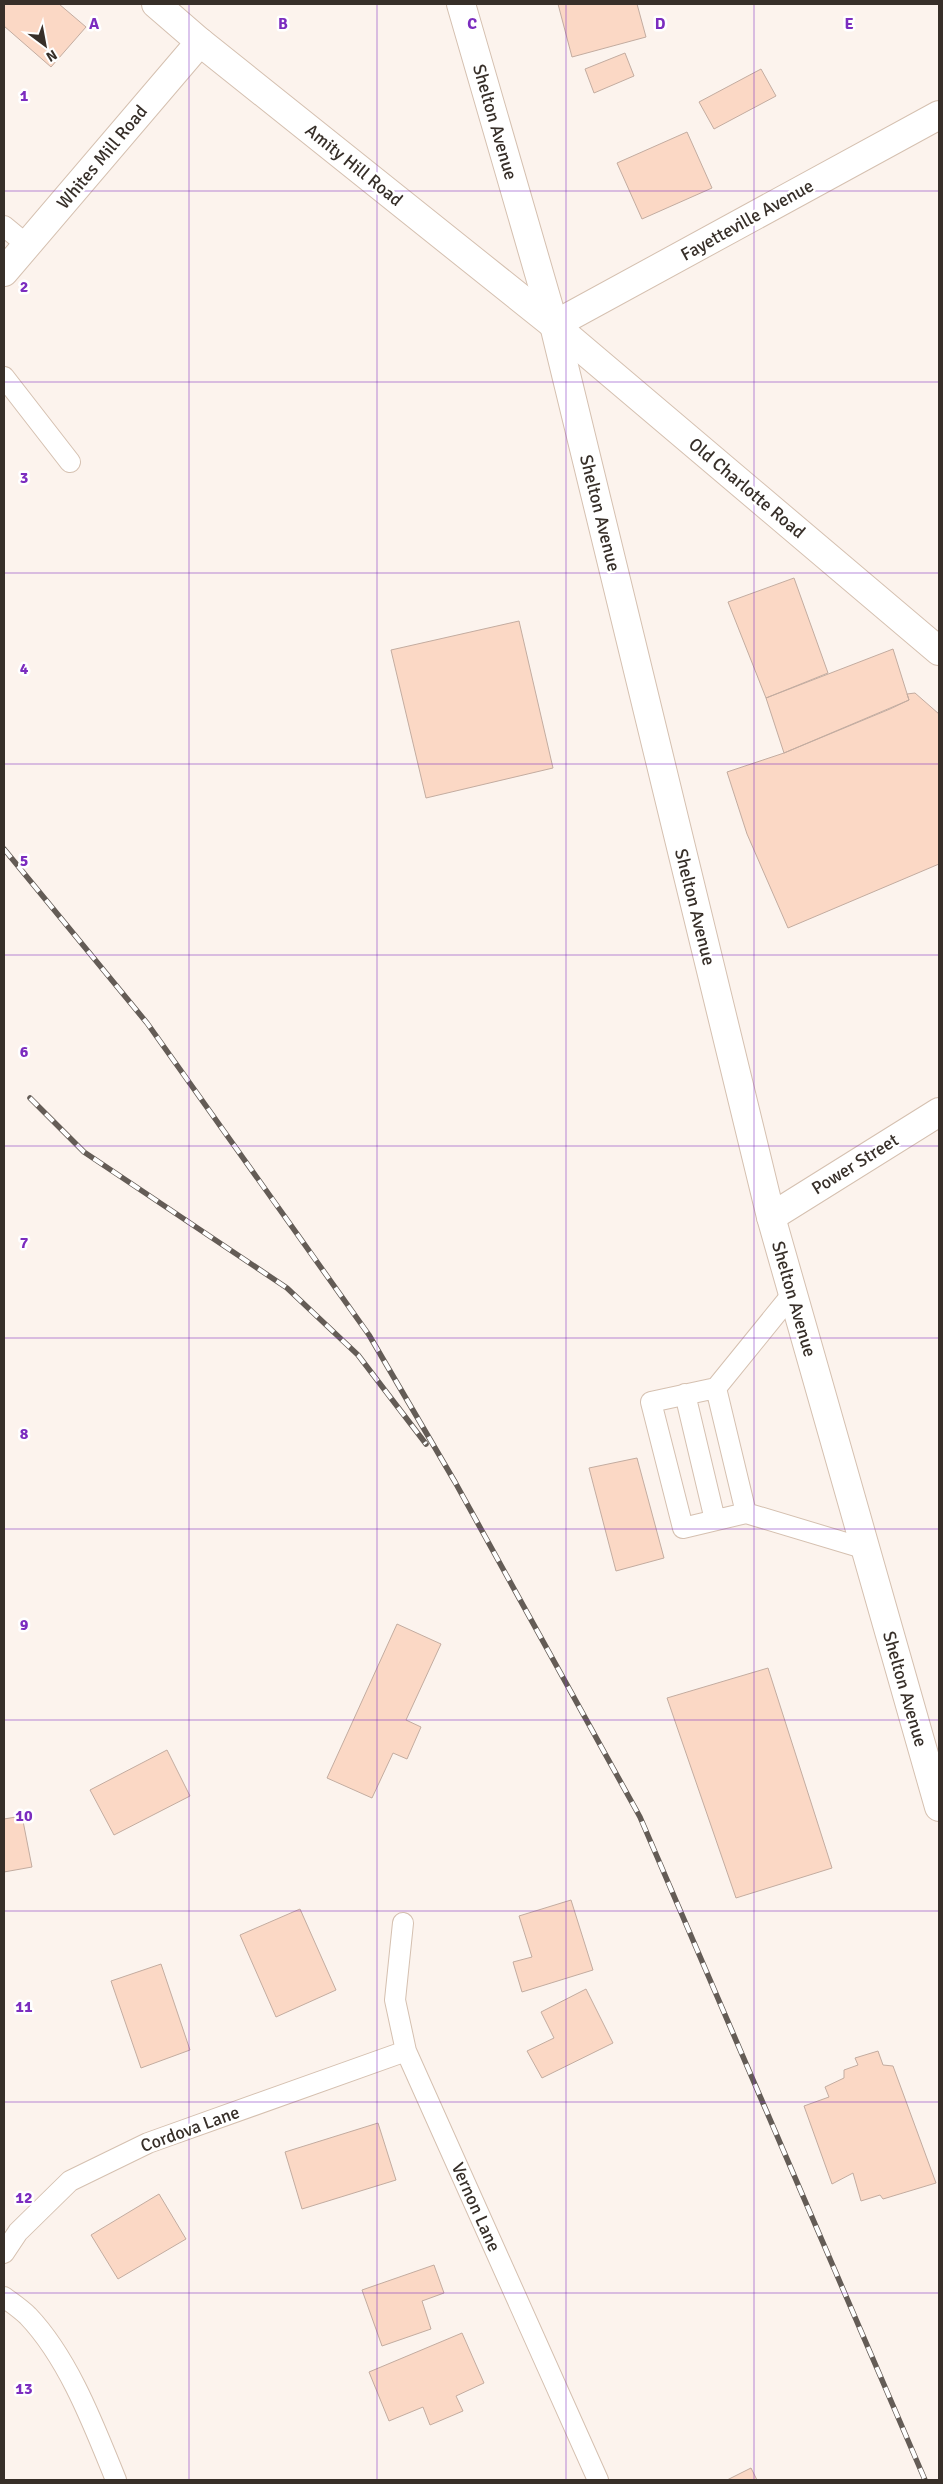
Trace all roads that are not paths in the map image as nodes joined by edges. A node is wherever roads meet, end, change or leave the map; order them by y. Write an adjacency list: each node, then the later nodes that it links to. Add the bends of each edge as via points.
1 (156, 4): 3 (street, Amity Hill Road)
2 (461, 4): 8 (street, Shelton Avenue)
3 (200, 42): 6 (street, Whites Mill Road); 8 (street, Amity Hill Road)
4 (939, 115): 8 (street, Fayetteville Avenue)
5 (4, 226): 6 (lane)
6 (27, 245): 7 (street, Whites Mill Road)
7 (4, 272)
8 (554, 325): 11 (street, Old Charlotte Road); 13 (street, Shelton Avenue)
9 (4, 378): 10 (lane)
10 (70, 462)
11 (939, 651)
12 (939, 1112): 13 (street, Power Street)
13 (771, 1217): 14 (street, Shelton Avenue)
14 (792, 1293): 15 (lane); 19 (street, Shelton Avenue)
15 (716, 1388): 16 (lane); 17 (lane)
16 (685, 1394): 18 (lane); 18 (lane, via 651,1402 683,1528)
17 (746, 1513): 18 (lane); 19 (lane)
18 (715, 1520)
19 (866, 1549): 20 (street, Shelton Avenue)
20 (939, 1807)
21 (403, 1923): 22 (lane, Vernon Lane, via 395,2000)
22 (406, 2051): 23 (lane, Cordova Lane, via 148,2143 70,2181 18,2232); 26 (lane, Vernon Lane)
23 (4, 2253)
24 (4, 2297): 25 (lane, via 28,2315 60,2358)
25 (116, 2480)
26 (598, 2480)

